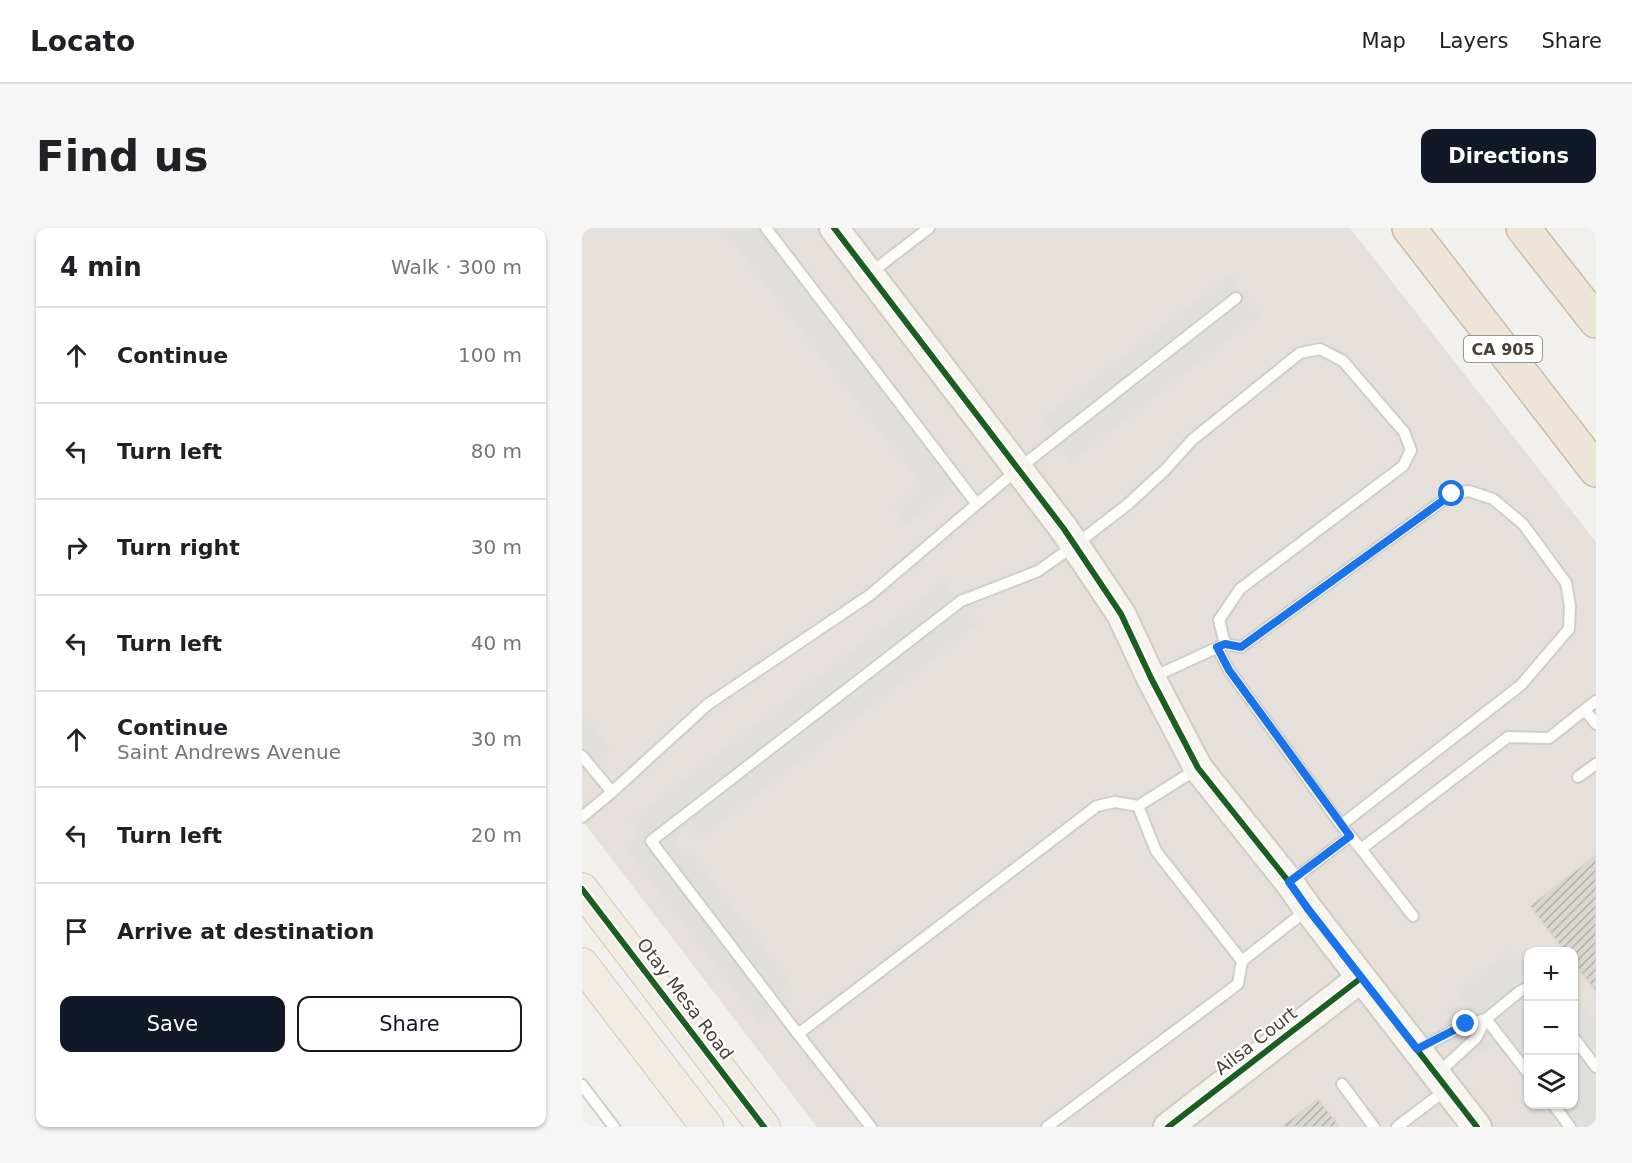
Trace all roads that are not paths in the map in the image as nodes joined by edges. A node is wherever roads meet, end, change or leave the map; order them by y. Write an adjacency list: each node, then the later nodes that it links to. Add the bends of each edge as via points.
1 (766, 228): 11 (lane)
2 (834, 228): 6 (street)
3 (929, 228): 6 (lane)
4 (1409, 228): 10 (highway, CA 905)
5 (1523, 228): 8 (highway)
6 (869, 274): 9 (street)
7 (1236, 298): 9 (lane)
8 (1596, 321)
9 (1018, 469): 11 (lane); 12 (street)
10 (1596, 470)
11 (975, 503): 22 (lane, via 870,595 707,705)
12 (1075, 545): 13 (lane, via 1127,505 1192,440 1300,353 1320,350 1343,361 1404,432 1411,450 1403,466 1240,590 1219,620); 14 (street, via 1121,614); 37 (lane, via 1038,571 962,601 651,841)
13 (1221, 645): 14 (lane); 25 (lane, via 1229,670); 25 (lane, via 1241,647 1452,494 1469,491 1493,500 1523,524 1566,583 1569,629 1521,685)
14 (1151, 678): 20 (street)
15 (1596, 701): 16 (lane)
16 (1585, 710): 17 (lane); 27 (lane, via 1549,738 1508,737)
17 (1596, 724)
18 (582, 756): 22 (lane)
19 (1596, 764): 21 (lane)
20 (1198, 768): 23 (lane); 28 (street)
21 (1578, 777)
22 (612, 792): 24 (lane)
23 (1138, 806): 32 (lane, via 1156,851); 37 (lane, via 1115,802 1097,806)
24 (582, 817)
25 (1341, 825): 26 (lane)
26 (1350, 836): 27 (lane); 28 (lane)
27 (1361, 849): 31 (lane)
28 (1289, 882): 30 (street)
29 (582, 889): 48 (main road, Otay Mesa Road)
30 (1308, 909): 32 (lane); 34 (street)
31 (1413, 916)
32 (1242, 961): 50 (lane, via 1238,984)
33 (582, 964): 47 (main road)
34 (1361, 978): 39 (street); 51 (street, Ailsa Court)
35 (1524, 989): 36 (lane)
36 (1486, 1019): 39 (lane, via 1466,1024); 41 (lane); 42 (lane)
37 (798, 1034): 49 (lane)
38 (1578, 1043): 40 (lane)
39 (1417, 1049): 42 (street)
40 (1596, 1067)
41 (1524, 1068)
42 (1442, 1082): 53 (lane); 54 (street)
43 (1342, 1084): 52 (lane)
44 (582, 1085): 46 (lane)
45 (1557, 1109): 55 (lane)
46 (614, 1127)
47 (707, 1127)
48 (764, 1127)
49 (871, 1127)
50 (1047, 1127)
51 (1168, 1127)
52 (1374, 1127)
53 (1397, 1127)
54 (1477, 1127)
55 (1570, 1127)

